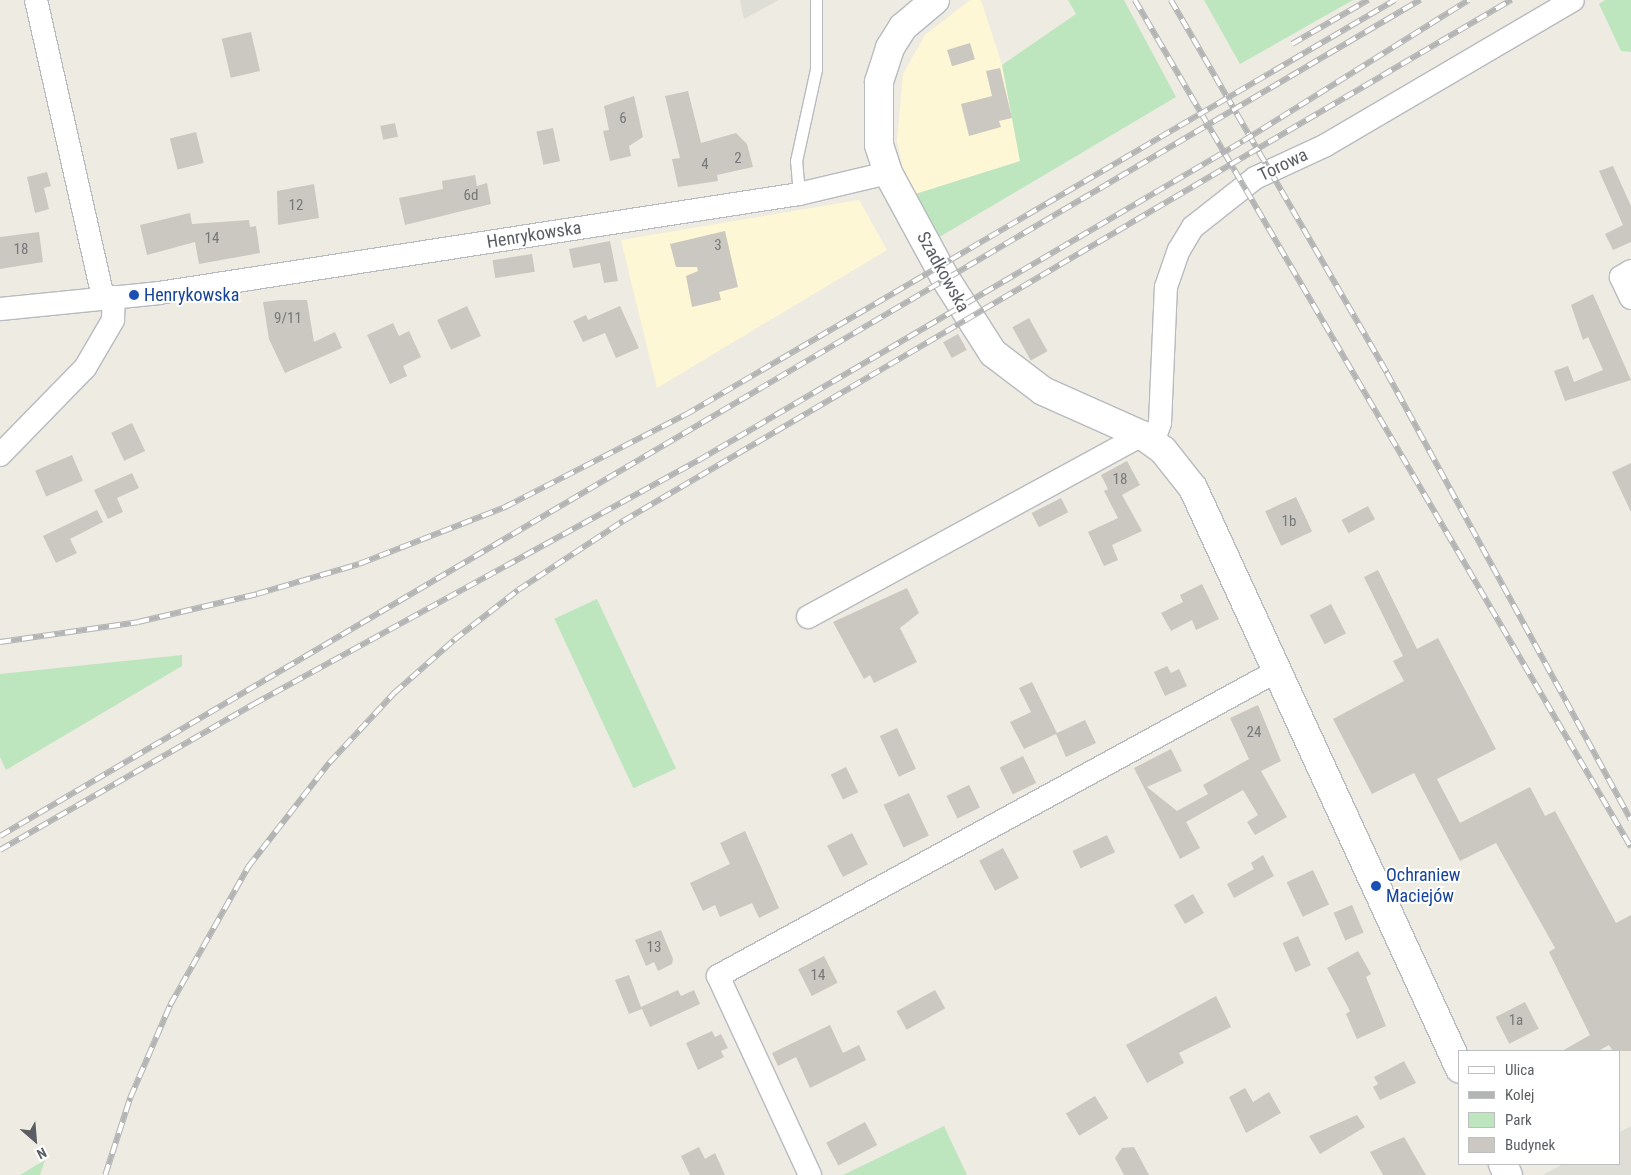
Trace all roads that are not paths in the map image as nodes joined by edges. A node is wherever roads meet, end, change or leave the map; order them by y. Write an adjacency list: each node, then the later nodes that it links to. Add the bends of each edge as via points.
1 (36, 0): 8 (street)
2 (816, 0): 6 (lane, via 816,69 796,161)
3 (935, 0): 5 (street, Szadkowska, via 903,27 890,48 879,82 879,145)
4 (1573, 0): 11 (street, Torowa, via 1326,145 1255,178 1193,227 1179,250 1166,287 1160,423)
5 (888, 173): 6 (street, Henrykowska); 11 (street, Szadkowska, via 945,278 993,353 1043,391)
6 (799, 194): 8 (street, Henrykowska)
7 (1631, 271): 9 (street, via 1621,277)
8 (109, 298): 10 (street, Henrykowska); 12 (street, via 112,320 85,368)
9 (1631, 298)
10 (0, 310)
11 (1148, 439): 13 (street); 14 (street, Szadkowska, via 1174,462 1199,497)
12 (0, 456)
13 (808, 617)
14 (1277, 671): 15 (street, Szadkowska); 16 (street, via 718,976)
15 (1458, 1065)
16 (810, 1175)

